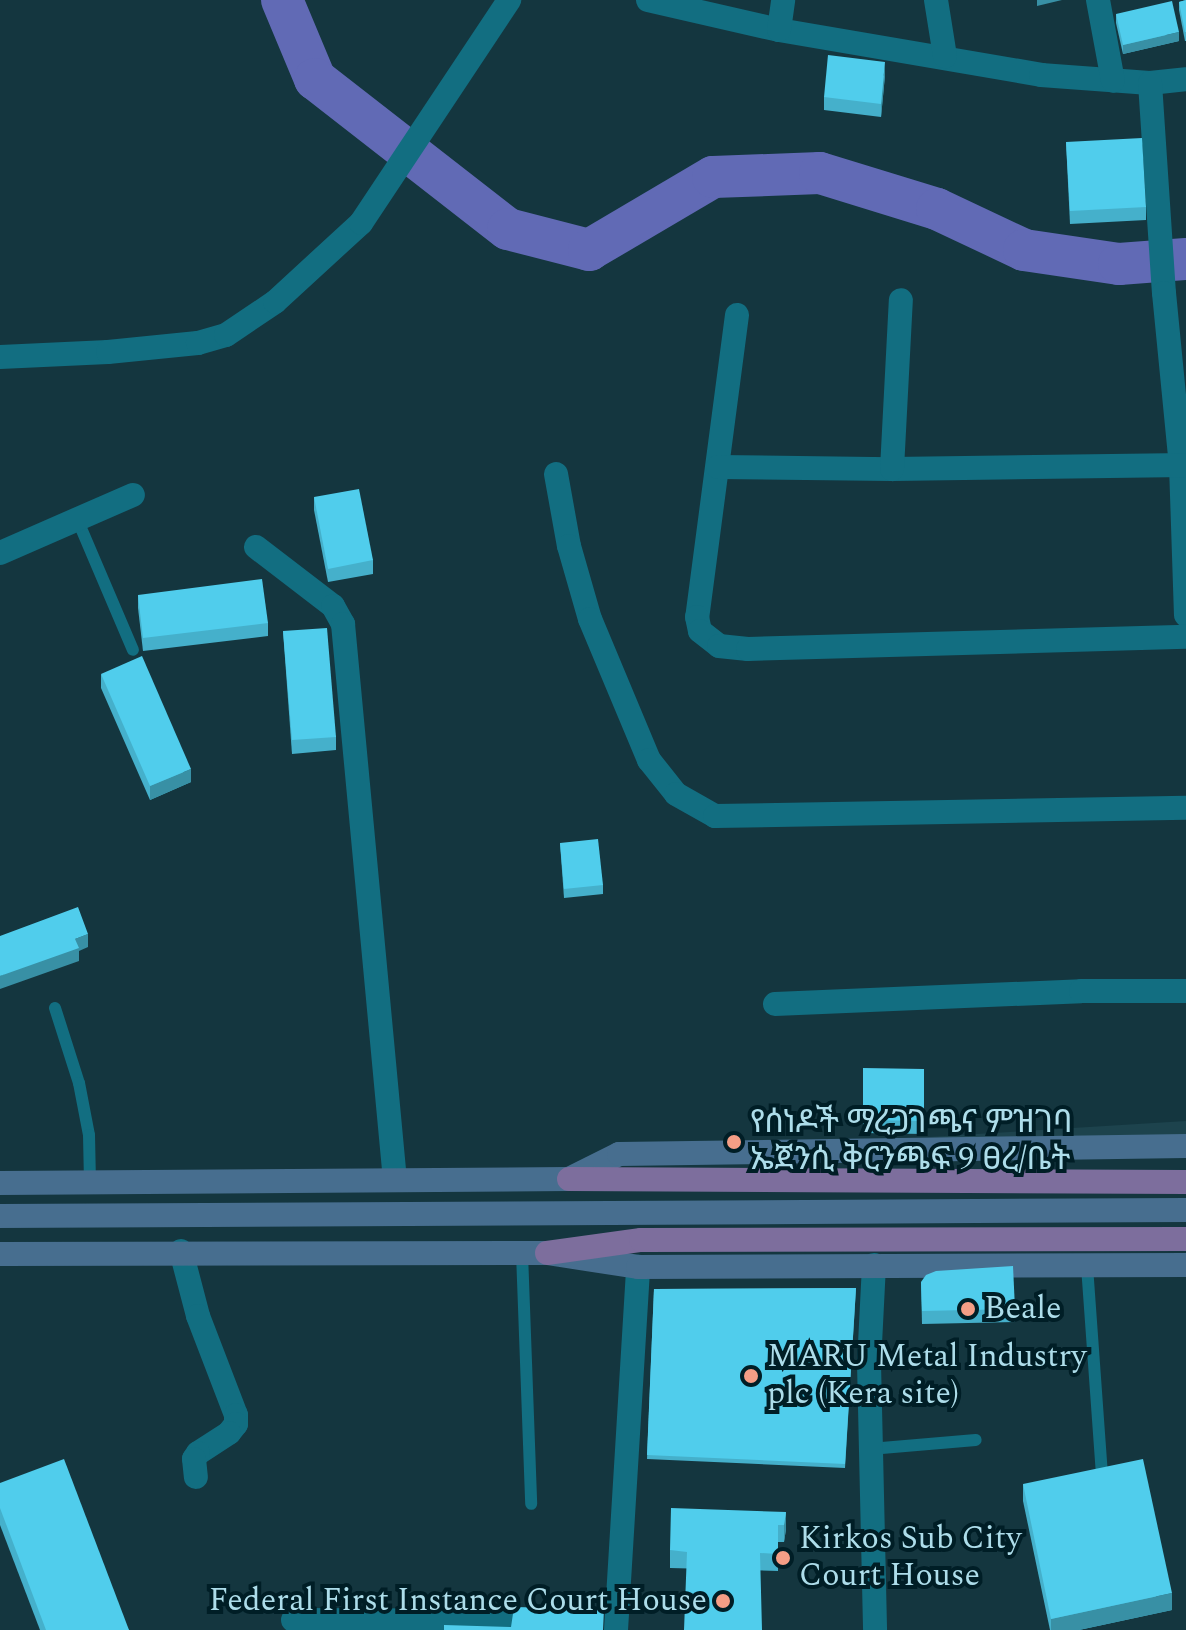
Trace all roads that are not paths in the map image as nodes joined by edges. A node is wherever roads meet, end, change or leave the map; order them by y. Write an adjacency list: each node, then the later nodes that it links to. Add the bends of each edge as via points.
1 (509, 0): 13 (street, via 361,223 275,302 226,335 198,343)
2 (648, 0): 6 (street)
3 (783, 0): 6 (street)
4 (936, 0): 7 (street)
5 (1098, 0): 9 (street)
6 (779, 30): 7 (street)
7 (945, 56): 9 (street, via 1041,75)
8 (1186, 79): 10 (street)
9 (1113, 81): 10 (street)
10 (1150, 83): 14 (street, via 1164,293)
11 (901, 300): 16 (street)
12 (737, 315): 15 (street)
13 (0, 357)
14 (1184, 465): 16 (street); 22 (street)
15 (718, 467): 16 (street); 23 (street, via 697,617 700,631 719,646)
16 (892, 469)
17 (556, 474): 25 (street, via 590,619 649,760 676,794 715,816)
18 (133, 495): 19 (street)
19 (78, 521): 21 (street); 24 (lane)
20 (256, 547): 31 (street, via 333,606 343,624)
21 (0, 553)
22 (1186, 615)
23 (1186, 637)
24 (133, 650)
25 (1186, 808)
26 (1186, 991): 27 (street)
27 (775, 1004)
28 (55, 1008): 32 (lane, via 79,1083 89,1135)
29 (1186, 1146): 30 (main road, via 619,1154)
30 (569, 1179): 31 (main road); 33 (main road)
31 (395, 1180): 32 (main road)
32 (90, 1182): 34 (main road)
33 (1186, 1182)
34 (0, 1183)
35 (1186, 1210): 36 (main road)
36 (0, 1216)
37 (1186, 1239): 39 (main road, via 641,1240)
38 (181, 1251): 39 (main road); 40 (main road); 48 (street, via 198,1316 236,1415 229,1433 194,1459)
39 (534, 1253): 44 (main road); 49 (lane)
40 (0, 1254)
41 (874, 1265): 43 (main road); 44 (main road); 46 (street, via 862,1362)
42 (1186, 1265): 43 (main road)
43 (1087, 1266): 47 (lane)
44 (638, 1267): 51 (street)
45 (976, 1440): 46 (lane)
46 (870, 1449): 52 (street)
47 (1102, 1474)
48 (196, 1477)
49 (531, 1504)
50 (293, 1620): 51 (street)
51 (617, 1626)
52 (875, 1630)

